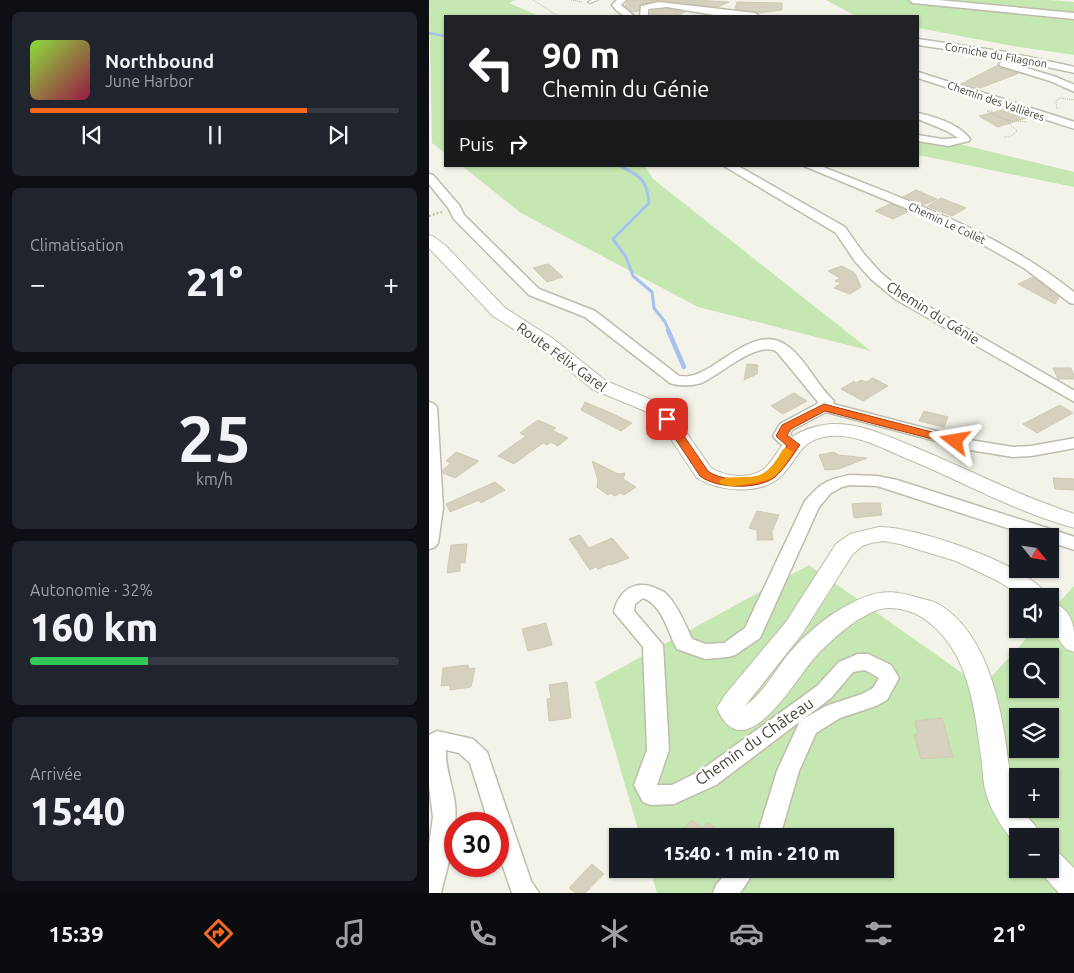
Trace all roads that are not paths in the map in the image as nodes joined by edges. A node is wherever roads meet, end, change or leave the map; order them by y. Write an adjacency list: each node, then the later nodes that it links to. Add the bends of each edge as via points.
1 (596, 0): 4 (lane)
2 (622, 0): 5 (street, via 617,5)
3 (913, 0): 8 (street)
4 (590, 2)
5 (628, 15)
6 (644, 15): 7 (street, via 643,8 662,3)
7 (744, 15)
8 (1074, 16)
9 (919, 42): 10 (street, Corniche du Filagnon)
10 (979, 50): 11 (street, Corniche du Filagnon); 13 (street, via 973,52)
11 (1074, 70)
12 (919, 76): 15 (street, Chemin des Vallières)
13 (1074, 89)
14 (919, 116): 16 (street, via 958,132 965,139 946,142)
15 (1074, 126)
16 (919, 138)
17 (731, 167): 23 (street, Chemin du Génie, via 841,230 876,276 900,296)
18 (812, 167): 22 (street, Chemin Le Collet, via 917,208 980,238 1049,279)
19 (429, 177): 25 (street, via 458,216 534,292 590,314 675,380 693,380 748,350 778,346 826,401)
20 (429, 240): 21 (street, Route Félix Garel)
21 (437, 251): 27 (street, Route Félix Garel, via 492,307 546,342 599,385 652,407 667,419 710,478 737,482 765,478)
22 (1074, 300)
23 (1074, 398)
24 (429, 406): 31 (street, via 434,502)
25 (824, 407): 26 (street, via 970,445 1013,452); 27 (street, via 786,427 781,436)
26 (1074, 443)
27 (794, 445): 28 (street, Route Félix Garel, via 825,430 852,432)
28 (1074, 521)
29 (1026, 528): 37 (street, Chemin du Château, via 891,484 850,480 825,489 814,500 753,633 727,650 705,652 684,644 674,620 657,596 641,590 626,601 624,612 653,645 658,750 645,786 651,796 674,794 708,778 824,692 847,668 858,662 868,662 884,670 889,678 880,694 833,712 809,727 788,771)
30 (1059, 539): 32 (street, Chemin du Château)
31 (429, 543)
32 (1074, 544)
33 (1027, 588): 38 (street, via 993,568 944,549 892,535 872,535 852,542 802,618 736,696 730,708 740,719 753,716 800,657 859,609 891,600 932,611 965,644 984,696 1000,794 1008,814)
34 (1059, 622): 35 (street)
35 (1074, 643)
36 (433, 736): 42 (street, via 429,766 444,804 444,827); 43 (street, via 465,745 479,758 521,887)
37 (771, 828)
38 (1019, 828)
39 (1059, 873): 41 (street)
40 (737, 878): 44 (street)
41 (1074, 890)
42 (429, 893)
43 (527, 893)
44 (725, 893)

